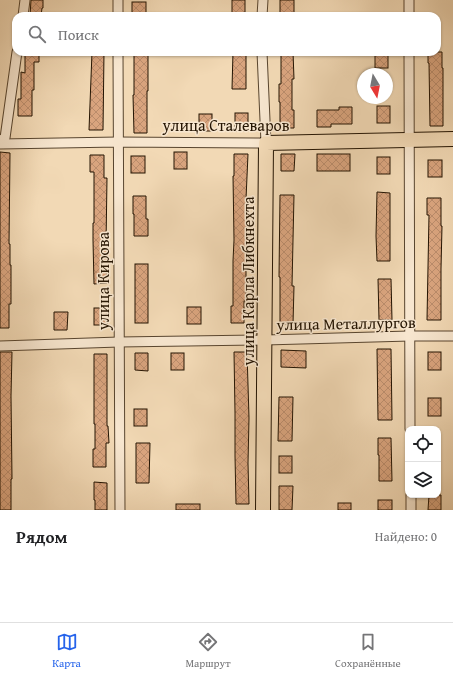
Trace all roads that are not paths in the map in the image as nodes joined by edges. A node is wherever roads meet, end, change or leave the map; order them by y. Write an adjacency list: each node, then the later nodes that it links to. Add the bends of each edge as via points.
1 (25, 0): 5 (street)
2 (118, 0): 6 (street)
3 (263, 0): 7 (street)
4 (409, 0): 8 (street)
5 (24, 12)
6 (118, 12)
7 (262, 12)
8 (409, 12)
9 (16, 56): 14 (street, via 5,138)
10 (118, 56): 16 (street, улица Кирова)
11 (262, 56): 17 (street, улица Карла Либкнехта)
12 (409, 56): 15 (street)
13 (453, 139): 15 (main road, улица Сталеваров)
14 (0, 140)
15 (410, 140): 17 (main road, улица Сталеваров); 19 (street)
16 (118, 142): 17 (street, улица Сталеваров); 18 (street, улица Сталеваров); 22 (street, улица Кирова)
17 (266, 143): 21 (main road, улица Карла Либкнехта)
18 (0, 144)
19 (410, 336): 20 (street, улица Металлургов); 21 (street, улица Металлургов); 24 (street)
20 (453, 336)
21 (265, 340): 22 (street, улица Металлургов); 27 (main road, улица Карла Либкнехта)
22 (119, 342): 23 (street, улица Металлургов); 26 (street, улица Кирова)
23 (0, 346)
24 (410, 426)
25 (411, 498): 28 (street)
26 (120, 510)
27 (264, 510)
28 (411, 510)

